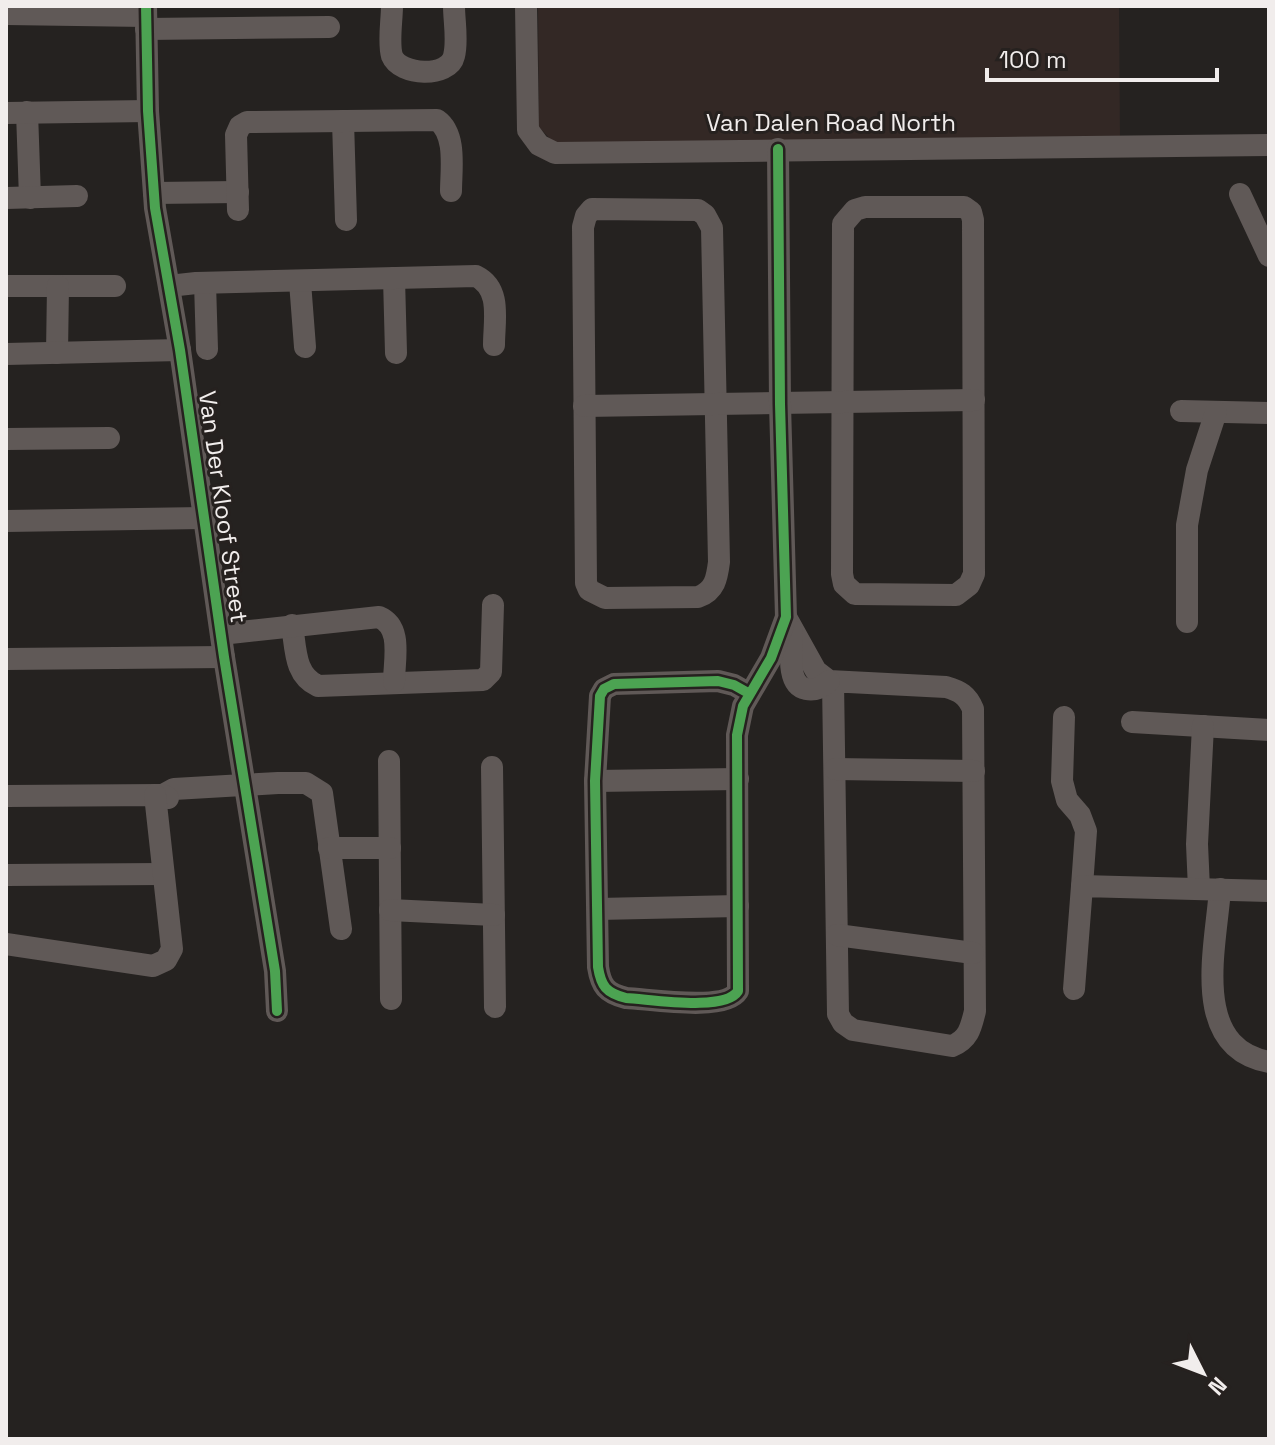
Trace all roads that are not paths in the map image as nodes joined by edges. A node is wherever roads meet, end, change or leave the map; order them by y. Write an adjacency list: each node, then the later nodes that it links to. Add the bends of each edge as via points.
1 (392, 6): 2 (street, via 392,55 398,65 438,71 454,57)
2 (454, 6)
3 (526, 6): 12 (street, Van Dalen Road North, via 528,130 539,145 555,153)
4 (6, 14): 5 (street)
5 (146, 17): 6 (street); 8 (street, Van Der Kloof Street)
6 (256, 17): 7 (street)
7 (329, 27)
8 (148, 111): 9 (street); 14 (street, Van Der Kloof Street)
9 (16, 113): 18 (street)
10 (343, 121): 13 (street, via 442,122 450,137); 14 (street, via 240,126 238,201); 19 (street)
11 (1269, 145): 12 (street, Van Dalen Road North)
12 (778, 149): 37 (street)
13 (451, 191)
14 (154, 193): 27 (street, Van Der Kloof Street)
15 (1240, 194): 20 (street)
16 (77, 196): 18 (street)
17 (6, 198): 18 (street)
18 (30, 198)
19 (346, 220)
20 (1269, 256)
21 (394, 278): 22 (street); 28 (street, via 476,276 486,281 495,292); 33 (street)
22 (300, 282): 23 (street); 29 (street)
23 (205, 283): 27 (street); 30 (street)
24 (6, 286): 25 (street)
25 (58, 286): 26 (street); 32 (street)
26 (115, 286)
27 (169, 286): 31 (street, Van Der Kloof Street)
28 (494, 345)
29 (305, 347)
30 (207, 349)
31 (180, 350): 32 (street); 45 (street, Van Der Kloof Street)
32 (57, 353): 34 (street)
33 (396, 353)
34 (6, 354)
35 (974, 400): 36 (street); 36 (street, via 974,574 956,595 855,594 844,584); 36 (street, via 971,212 964,207 865,207 843,224)
36 (841, 403): 37 (street)
37 (780, 404): 39 (street); 48 (street)
38 (584, 406): 39 (street); 39 (street, via 586,583 605,598 698,597 712,589 719,562); 39 (street, via 583,227 592,209 698,210 709,220)
39 (716, 406)
40 (1181, 411): 41 (street)
41 (1216, 412): 42 (street); 49 (street, via 1187,525)
42 (1269, 413)
43 (109, 438): 44 (street)
44 (6, 439)
45 (203, 518): 46 (street); 51 (street, Van Der Kloof Street)
46 (6, 521)
47 (493, 605): 54 (street, via 489,677)
48 (789, 622): 55 (street, via 816,671); 56 (street)
49 (1187, 622)
50 (292, 625): 51 (street); 54 (street, via 299,670 307,681 318,686); 54 (street, via 379,617 389,621 395,631)
51 (221, 634): 52 (street, Van Der Kloof Street)
52 (224, 657): 53 (street); 67 (street, Van Der Kloof Street)
53 (6, 659)
54 (394, 682)
55 (831, 682): 63 (street); 64 (street, via 958,690 973,709)
56 (750, 694): 65 (street, via 737,735); 66 (street, via 718,681 614,684 604,689)
57 (1064, 717): 74 (street, via 1062,781 1086,831)
58 (1132, 722): 59 (street)
59 (1203, 726): 60 (street); 75 (street, via 1197,844)
60 (1269, 730)
61 (389, 761): 71 (street)
62 (492, 767): 80 (street)
63 (835, 769): 64 (street); 82 (street)
64 (974, 771): 84 (street)
65 (738, 779): 66 (street); 77 (street)
66 (595, 781): 78 (street)
67 (246, 793): 68 (street, via 174,789); 70 (street, via 315,786 322,793); 88 (street, Van Der Kloof Street)
68 (159, 795): 69 (street); 72 (street)
69 (6, 796)
70 (329, 848): 71 (street); 81 (street)
71 (390, 848): 79 (street)
72 (163, 874): 73 (street); 83 (street, via 172,949 161,964)
73 (6, 875)
74 (1082, 886): 75 (street); 85 (street)
75 (1209, 889): 76 (street); 89 (street, via 1215,1010 1236,1049)
76 (1269, 891)
77 (738, 906): 78 (street); 78 (street, via 738,991 719,1003 626,998 605,990 598,967)
78 (598, 909)
79 (390, 910): 80 (street); 86 (street)
80 (494, 915): 87 (street)
81 (341, 929)
82 (837, 935): 84 (street); 84 (street, via 838,1014 843,1023 853,1030 952,1046 970,1032 975,1011)
83 (6, 944)
84 (973, 953)
85 (1074, 989)
86 (391, 999)
87 (495, 1007)
88 (277, 1011)
89 (1269, 1062)

